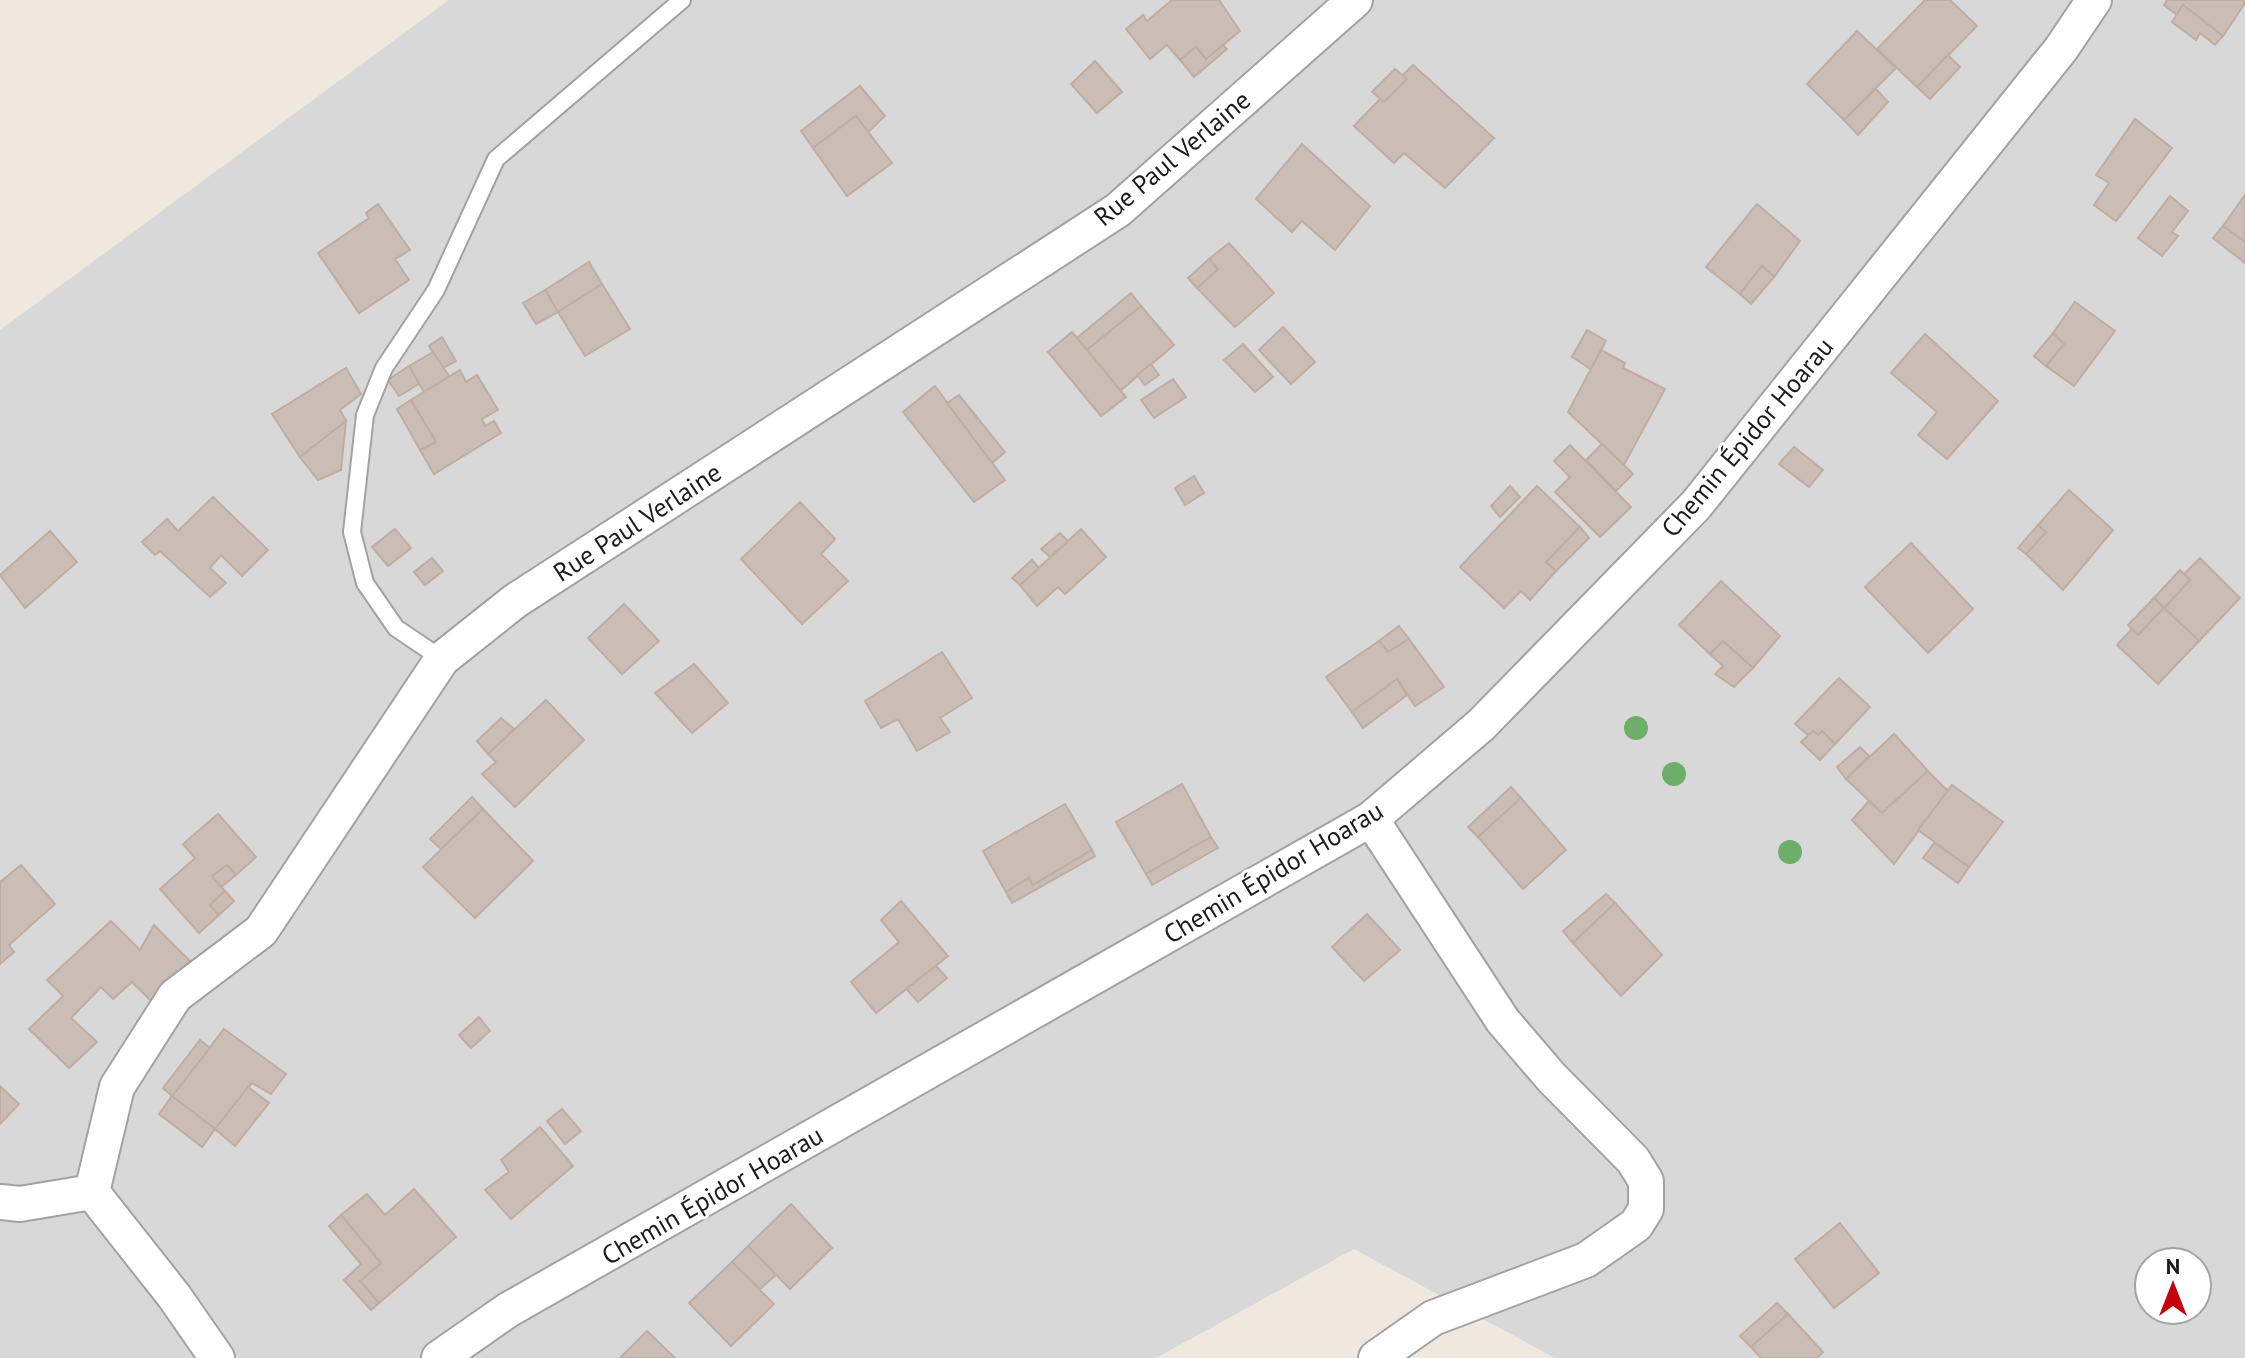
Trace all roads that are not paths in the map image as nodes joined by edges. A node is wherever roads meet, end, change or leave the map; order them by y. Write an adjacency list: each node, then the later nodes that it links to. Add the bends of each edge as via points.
1 (682, 0): 4 (lane, via 496,159 436,290 384,368 365,415 352,532 365,583 396,628)
2 (1355, 0): 4 (street, Rue Paul Verlaine, via 1118,210 515,601)
3 (2094, 0): 5 (street, Chemin Épidor Hoarau, via 2061,49 1696,505 1481,725)
4 (442, 659): 6 (street, Rue Paul Verlaine, via 261,931 175,996 117,1087)
5 (1371, 819): 9 (street, Chemin Épidor Hoarau, via 508,1310); 10 (street, via 1503,1021 1633,1160 1646,1181 1646,1209 1636,1225 1586,1260 1433,1318)
6 (92, 1192): 7 (street, via 20,1204); 8 (street)
7 (0, 1202)
8 (217, 1358)
9 (439, 1358)
10 (1376, 1358)

